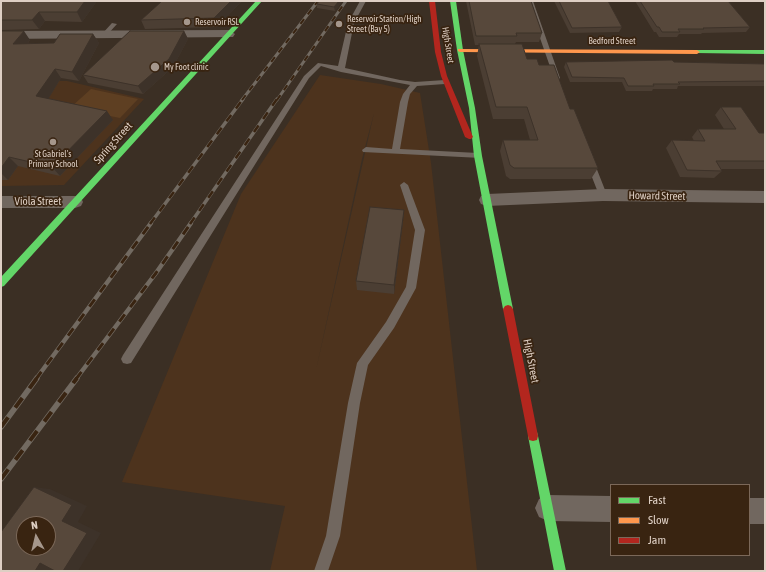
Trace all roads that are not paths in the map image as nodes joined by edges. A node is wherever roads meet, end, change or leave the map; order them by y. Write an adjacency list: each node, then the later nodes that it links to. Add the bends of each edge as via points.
1 (259, 1): 7 (main road, Spring Street)
2 (269, 1): 7 (main road, Spring Street)
3 (363, 1): 15 (lane, via 351,24)
4 (432, 1): 16 (main road, High Street, via 438,52)
5 (453, 1): 12 (main road, High Street)
6 (530, 1): 13 (lane)
7 (242, 19): 9 (main road, Spring Street)
8 (114, 24): 11 (lane)
9 (228, 34): 11 (street); 29 (main road, Spring Street)
10 (1, 35): 11 (street)
11 (104, 35)
12 (460, 50): 13 (main road, Bedford Street); 17 (main road, High Street)
13 (546, 50): 14 (main road, Bedford Street); 19 (lane)
14 (765, 52)
15 (341, 70): 18 (lane); 31 (lane, via 320,64 306,77)
16 (445, 82): 17 (main road); 18 (lane); 23 (main road, High Street)
17 (467, 83): 23 (main road, High Street)
18 (415, 84): 21 (lane, via 406,98)
19 (561, 87)
20 (366, 150): 21 (lane)
21 (396, 151): 23 (lane)
22 (586, 151): 25 (lane)
23 (478, 156): 26 (main road, High Street)
24 (404, 185): 34 (lane, via 420,230 411,288 390,325 363,363 354,403 333,536)
25 (603, 195): 26 (street, Howard Street, via 550,196 534,199); 27 (street, Howard Street)
26 (486, 196): 32 (main road, High Street)
27 (765, 197)
28 (1, 202): 29 (street, Viola Street)
29 (75, 202): 30 (main road, Spring Street)
30 (1, 283)
31 (127, 359)
32 (548, 508): 33 (street); 35 (main road, High Street)
33 (610, 509)
34 (322, 571)
35 (560, 571)

